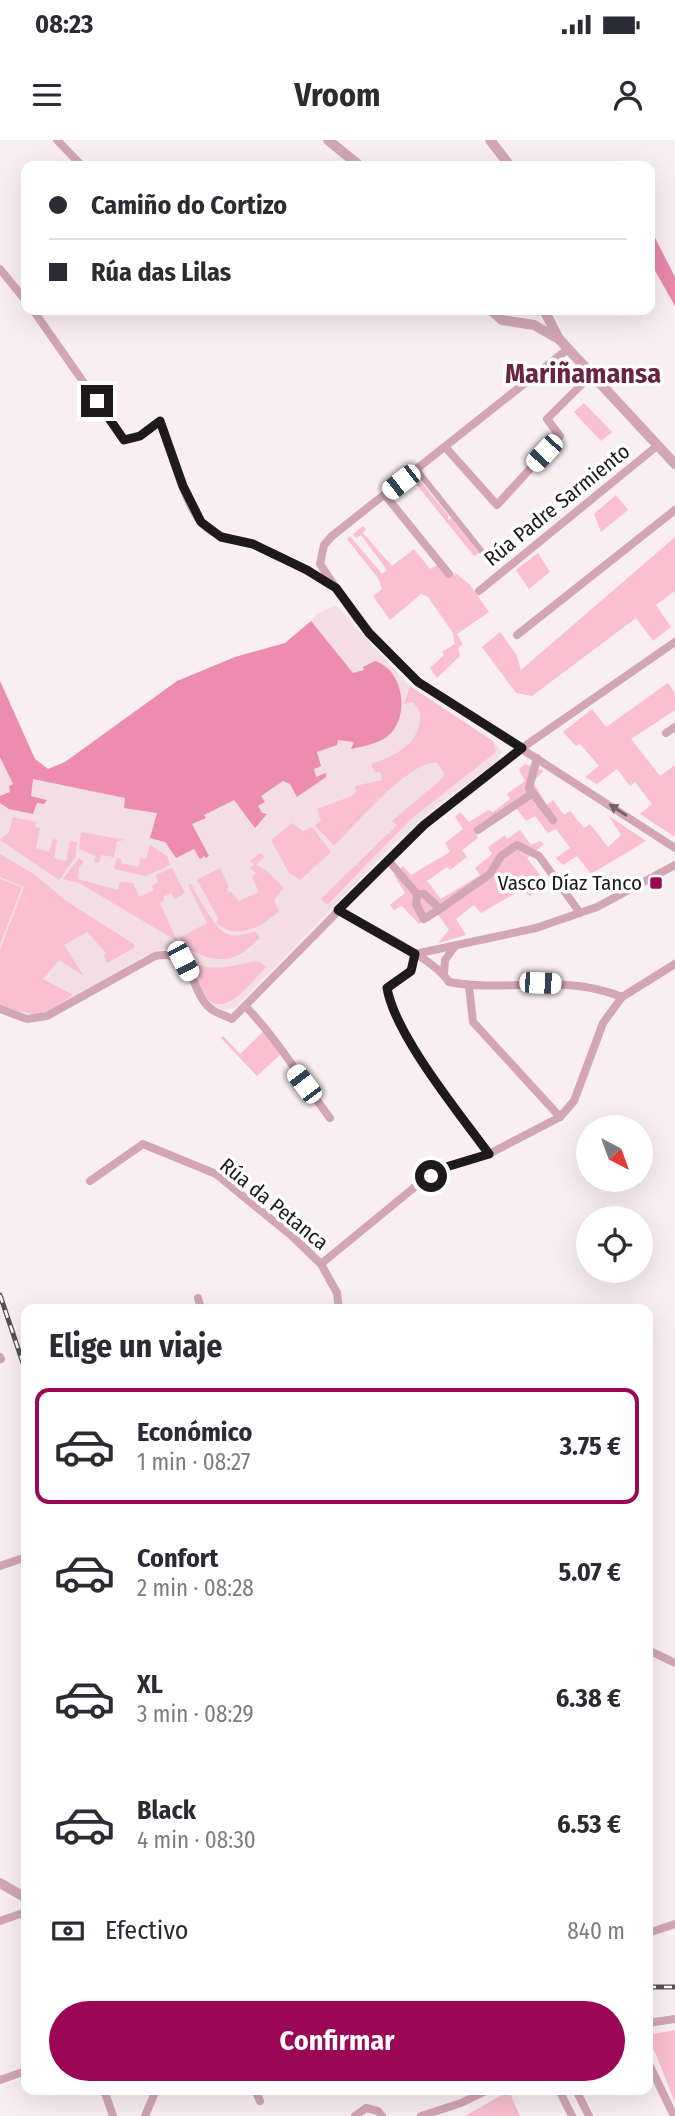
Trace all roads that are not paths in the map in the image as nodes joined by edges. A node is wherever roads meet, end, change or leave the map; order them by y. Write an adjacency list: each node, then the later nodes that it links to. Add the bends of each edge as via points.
1 (57, 140): 4 (street)
2 (328, 140): 5 (street)
3 (490, 140): 6 (street)
4 (77, 161)
5 (354, 161)
6 (506, 161)
7 (0, 269): 8 (street)
8 (21, 295)
9 (36, 315): 25 (street, via 124,440 140,436 160,421 201,522 221,537 253,544)
10 (498, 315): 13 (street, via 508,323)
11 (537, 315): 13 (street)
12 (547, 315): 14 (street)
13 (526, 323): 14 (street)
14 (559, 339): 15 (street)
15 (568, 349): 16 (street); 18 (street)
16 (591, 374): 17 (street); 18 (street, via 547,419 560,436 496,505)
17 (657, 446): 19 (street); 26 (street, Rúa Padre Sarmiento)
18 (446, 448): 20 (street)
19 (675, 464)
20 (417, 470): 21 (street); 23 (street)
21 (385, 495): 24 (street); 25 (street, via 324,545 320,564)
22 (675, 510): 27 (street)
23 (484, 554)
24 (449, 574)
25 (336, 588): 31 (street, via 372,637 418,682)
26 (480, 591)
27 (517, 635)
28 (675, 643): 31 (street)
29 (675, 727): 30 (street)
30 (667, 733)
31 (522, 748): 32 (street); 37 (street, via 424,825)
32 (537, 758): 33 (street, via 529,788); 36 (street, one-way to 32)
33 (533, 793): 34 (street); 35 (street)
34 (553, 820)
35 (478, 830)
36 (675, 848)
37 (388, 860): 39 (street); 41 (street)
38 (675, 865): 42 (street)
39 (417, 894): 40 (street, via 424,894); 40 (street, via 416,904 424,919)
40 (440, 909): 42 (street, via 490,874 501,856 517,845 539,856)
41 (338, 910): 44 (street); 49 (street)
42 (580, 913): 43 (street)
43 (456, 946): 44 (street); 46 (street, via 445,960)
44 (415, 954): 46 (street); 53 (street, via 411,971 387,988 390,1003 430,1072)
45 (675, 964): 48 (street)
46 (444, 974): 47 (street, via 449,982)
47 (469, 986): 48 (street, via 559,984 599,988); 51 (street, via 473,1022)
48 (622, 997): 51 (street, via 603,1023 574,1101)
49 (244, 1006): 50 (street, via 232,1019 211,1009 183,961 169,953 155,956 47,1016 27,1019); 52 (street, via 267,1028)
50 (0, 1009)
51 (560, 1117): 53 (street)
52 (330, 1118)
53 (489, 1154): 55 (street, via 446,1167 415,1186)
54 (90, 1181): 55 (street, Rúa da Petanca, via 143,1144 216,1174)
55 (321, 1265): 58 (street, Rúa da Petanca)
56 (198, 1298): 57 (street)
57 (200, 1304)
58 (338, 1304)
59 (21, 1560): 60 (street)
60 (0, 1566)
61 (653, 1652): 62 (street)
62 (675, 1663)
63 (0, 1883): 64 (street)
64 (21, 1895)
65 (21, 1914): 66 (street)
66 (0, 1921)
67 (675, 1924): 68 (street)
68 (653, 1931)
69 (675, 2019): 70 (street)
70 (653, 2022)
71 (653, 2072): 88 (street)
72 (21, 2073): 73 (street)
73 (0, 2080)
74 (106, 2095): 81 (street)
75 (154, 2095): 82 (street)
76 (257, 2095): 80 (street)
77 (478, 2095): 85 (street)
78 (562, 2095): 86 (street)
79 (578, 2095): 87 (street)
80 (260, 2101)
81 (113, 2116)
82 (145, 2116)
83 (355, 2116): 84 (street, via 372,2108)
84 (382, 2116)
85 (421, 2116)
86 (572, 2116)
87 (589, 2116)
88 (674, 2116)

